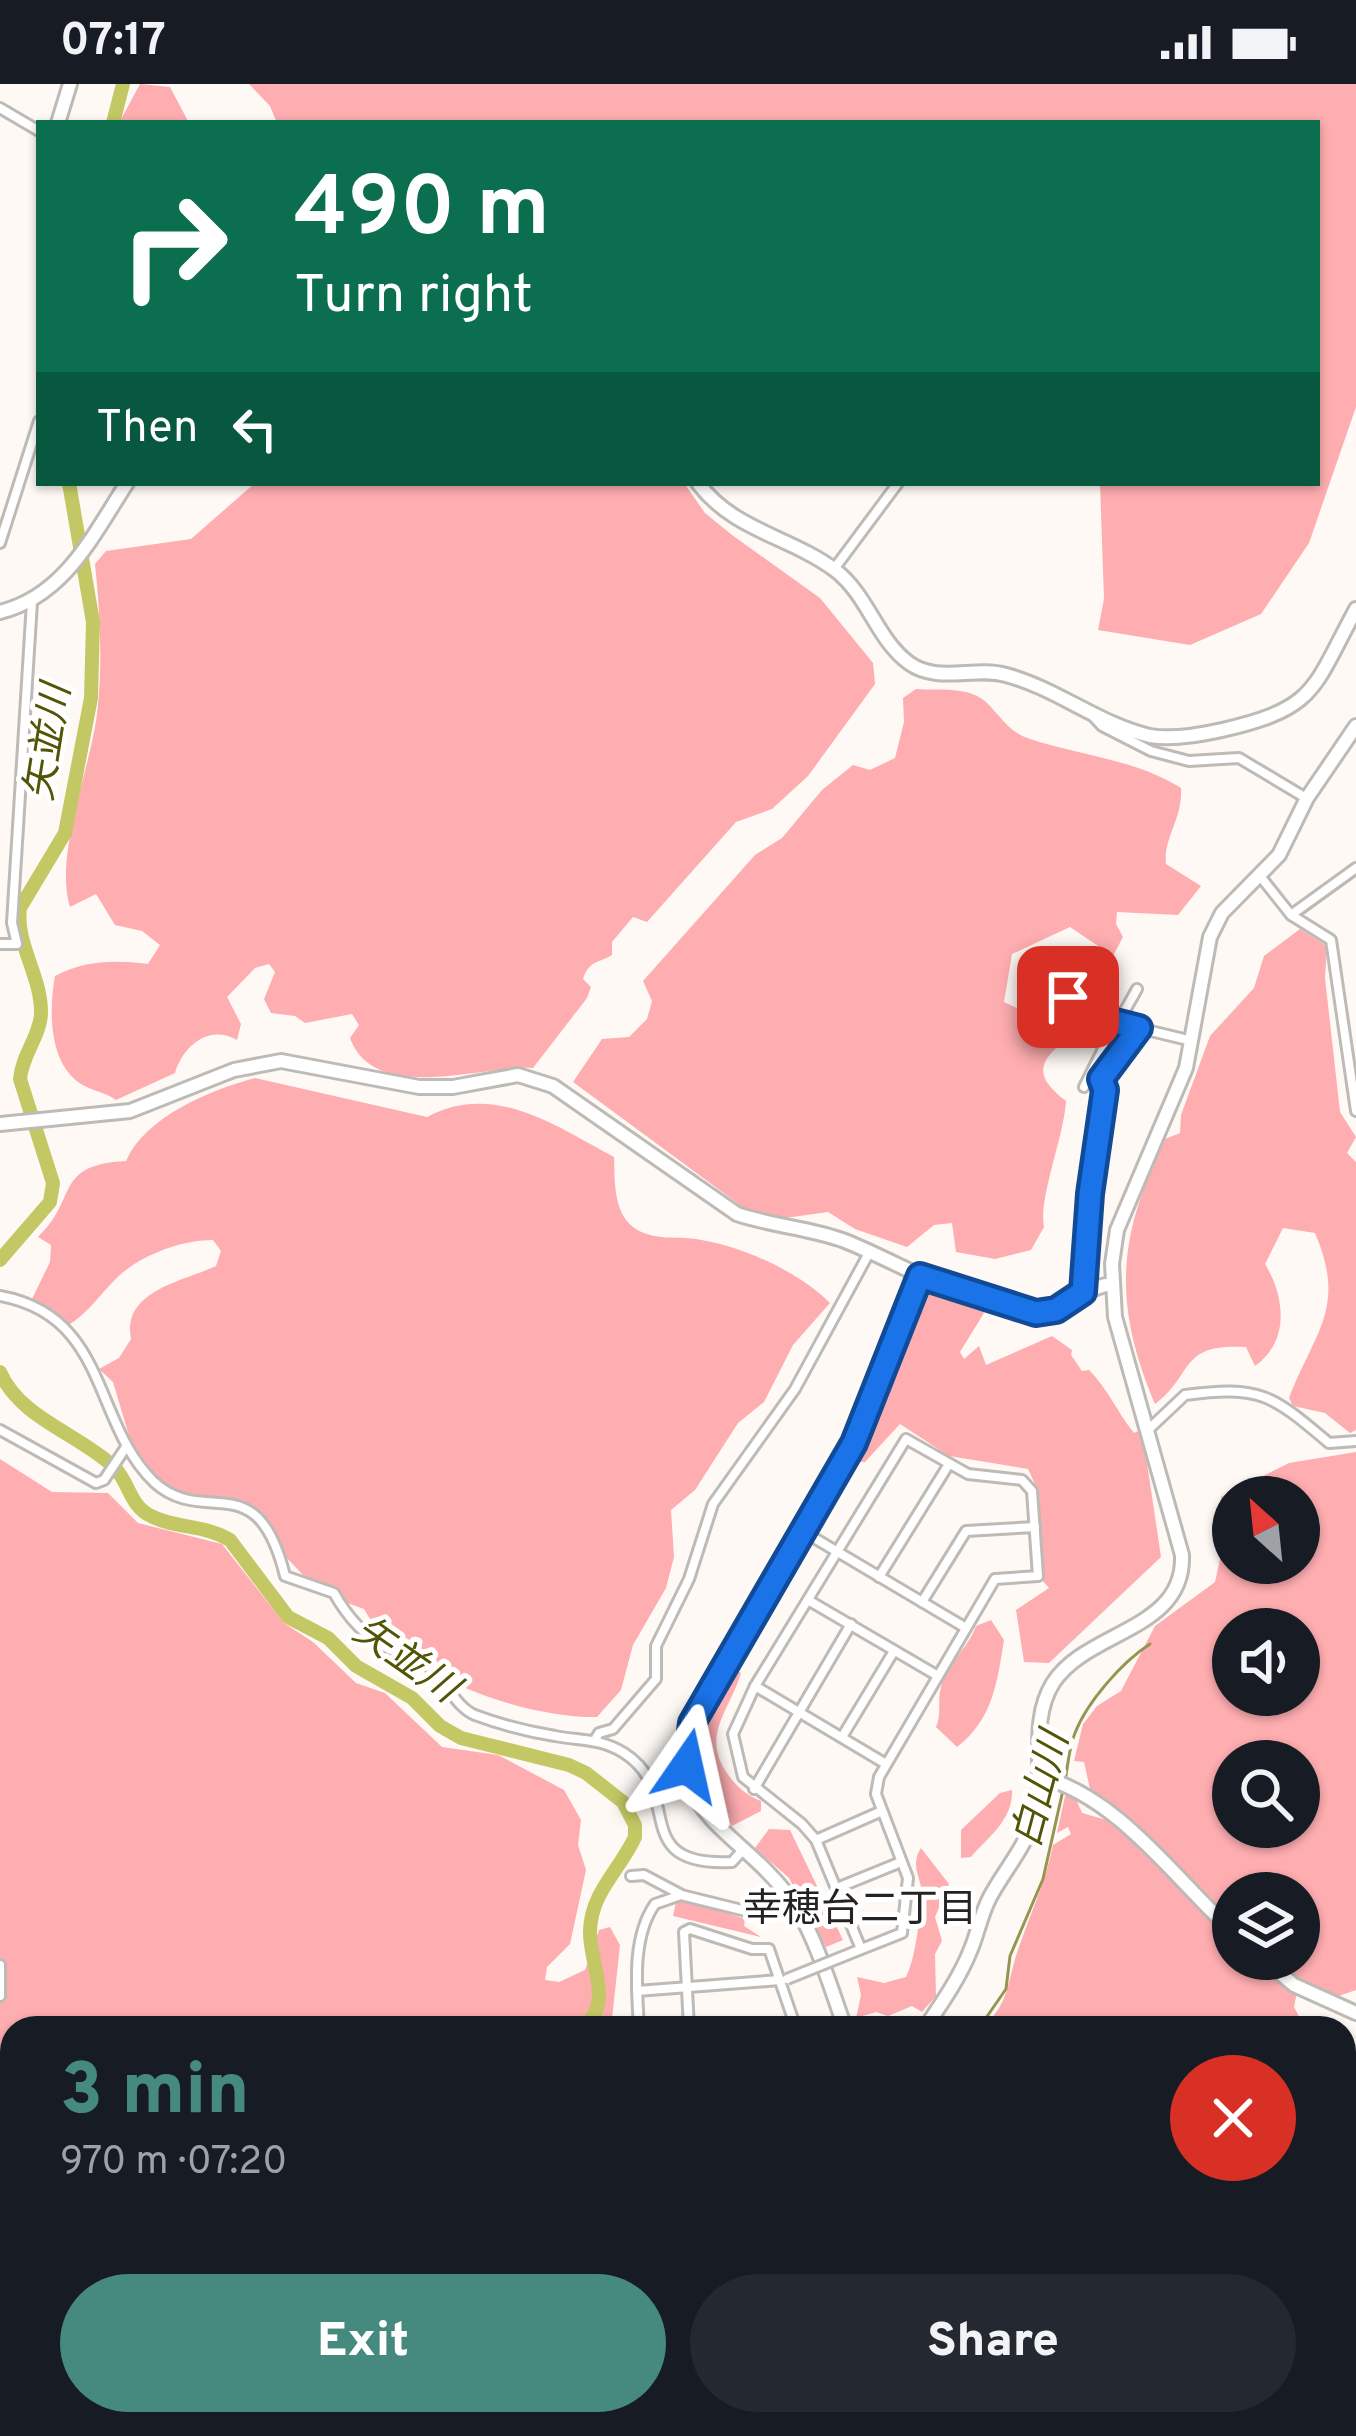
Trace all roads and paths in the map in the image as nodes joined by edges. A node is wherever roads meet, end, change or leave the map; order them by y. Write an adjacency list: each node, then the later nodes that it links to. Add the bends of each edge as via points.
1 (70, 84): 3 (main road)
2 (0, 108): 4 (street)
3 (59, 120)
4 (36, 129)
5 (36, 430): 9 (street)
6 (125, 486): 11 (main road, via 67,573)
7 (700, 486): 10 (main road, via 738,522)
8 (896, 486): 10 (street)
9 (0, 543)
10 (834, 569): 14 (main road, via 918,669 1003,674)
11 (32, 602): 13 (main road); 20 (street, via 17,944)
12 (1356, 609): 14 (main road, via 1310,691 1280,716 1169,737)
13 (0, 612)
14 (1090, 710): 16 (street, via 1102,726 1151,752 1239,758)
15 (1356, 726): 16 (main road)
16 (1307, 798): 18 (main road)
17 (1356, 868): 19 (street)
18 (1260, 876): 19 (street); 25 (main road, via 1210,937)
19 (1292, 915): 27 (street, via 1331,940)
20 (0, 944)
21 (1049, 963): 23 (street, via 1066,968 1071,1006)
22 (1137, 989): 23 (street)
23 (1117, 1023): 24 (street); 26 (street)
24 (1139, 1028): 25 (street); 32 (street, via 1101,1079)
25 (1193, 1042): 31 (main road, via 1122,1209)
26 (1084, 1087)
27 (1356, 1111)
28 (0, 1124): 29 (main road, via 130,1111 234,1070 281,1061 419,1087 518,1075 553,1086 737,1214)
29 (869, 1253): 30 (main road); 52 (street, via 795,1389 713,1504 656,1646 656,1679)
30 (920, 1276): 32 (main road, via 1036,1313); 40 (main road, via 861,1429)
31 (1113, 1284): 32 (main road); 34 (main road)
32 (1083, 1292)
33 (0, 1296): 37 (street, via 41,1310 88,1355)
34 (1150, 1429): 36 (street, via 1185,1395 1258,1393 1277,1399 1329,1443); 54 (main road, via 1182,1555 1178,1587 1162,1608 1054,1682 1042,1711)
35 (0, 1430): 37 (street, via 96,1483)
36 (1356, 1441)
37 (126, 1448): 52 (street, via 176,1494 250,1511 273,1534 285,1576 334,1593 382,1646 432,1669 468,1712)
38 (949, 1464): 39 (street, via 987,1479 1022,1480 1032,1491); 41 (street, via 901,1442); 42 (street)
39 (1035, 1527): 44 (street, via 966,1531); 46 (street, via 1038,1576 995,1580)
40 (804, 1532): 41 (street); 58 (main road, via 705,1696 687,1742 704,1815)
41 (836, 1551): 42 (street); 43 (street)
42 (880, 1576): 44 (street)
43 (808, 1600): 45 (street); 49 (street)
44 (922, 1602): 46 (street)
45 (851, 1624): 47 (street); 50 (street)
46 (966, 1628): 48 (street)
47 (894, 1651): 48 (street); 51 (street)
48 (938, 1676): 53 (street)
49 (755, 1686): 50 (street); 55 (street, via 732,1739)
50 (798, 1712): 51 (street); 55 (street)
51 (842, 1737): 53 (street)
52 (596, 1739): 58 (street, via 648,1776 675,1852 707,1863 732,1862)
53 (886, 1764): 56 (street, via 876,1794)
54 (1046, 1778): 64 (main road, via 1108,1812); 77 (main road, via 1030,1829)
55 (754, 1790): 57 (street)
56 (882, 1811): 57 (street); 59 (street)
57 (816, 1840): 61 (street)
58 (742, 1851): 63 (main road)
59 (902, 1862): 61 (street); 65 (street, via 902,1933)
60 (631, 1876): 62 (street)
61 (837, 1888): 65 (street)
62 (681, 1894): 63 (street, via 758,1914); 70 (street, via 648,1914)
63 (796, 1906): 76 (main road)
64 (1212, 1912)
65 (858, 1950): 67 (street, bridge)
66 (0, 1965): 71 (street)
67 (784, 1979): 69 (street); 69 (street, via 769,1949 690,1929); 75 (street)
68 (1288, 1980): 72 (main road)
69 (686, 1986): 70 (street); 74 (street)
70 (637, 1991): 73 (street)
71 (0, 1996)
72 (1356, 2013)
73 (638, 2016)
74 (688, 2016)
75 (793, 2016)
76 (840, 2016)
77 (933, 2016)

